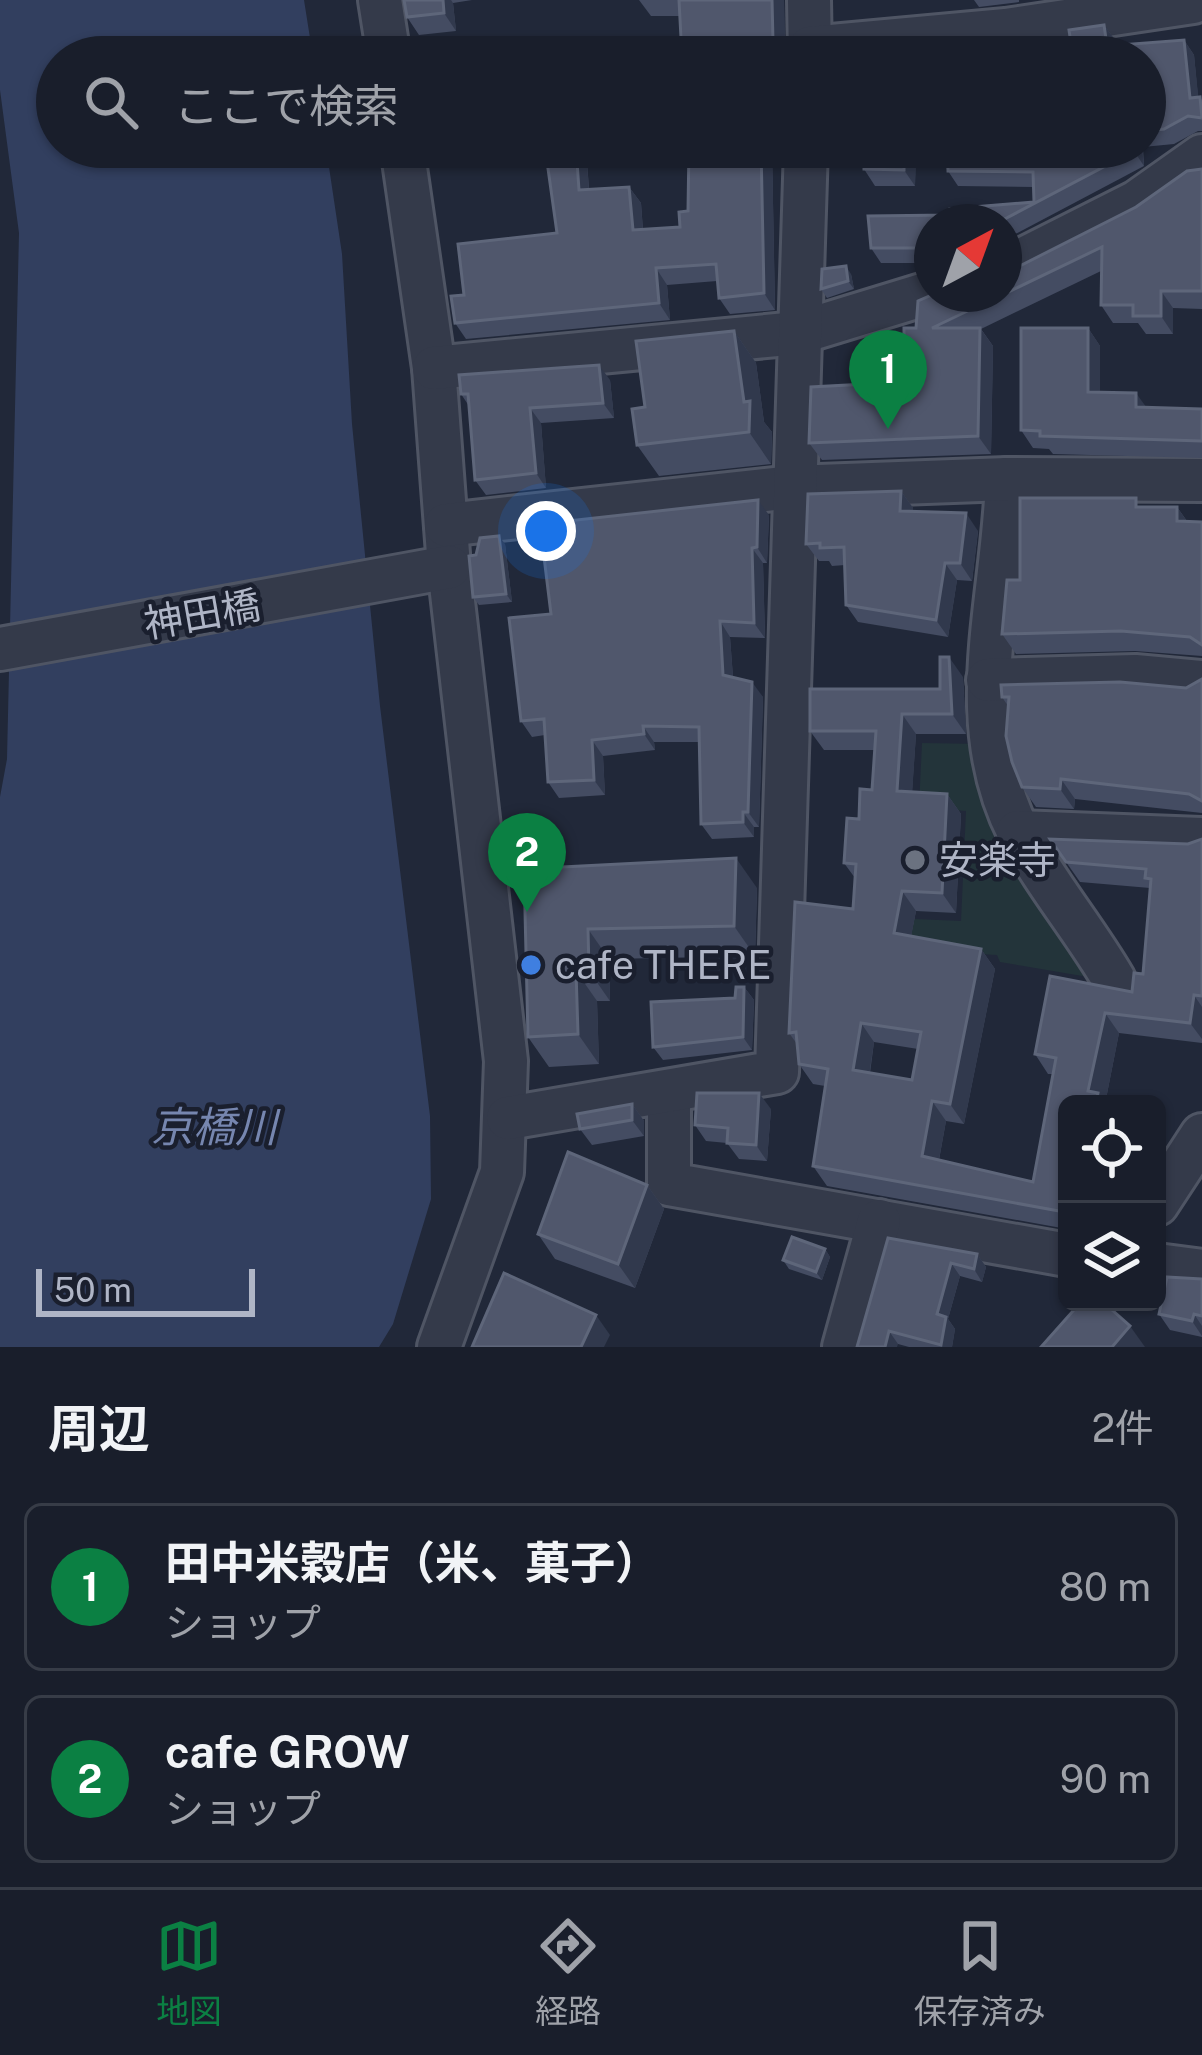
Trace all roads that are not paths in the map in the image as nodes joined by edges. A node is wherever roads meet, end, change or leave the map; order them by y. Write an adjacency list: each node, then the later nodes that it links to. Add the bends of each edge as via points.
1 (380, 0): 4 (street)
2 (809, 0): 5 (street)
3 (1196, 12): 6 (street)
4 (386, 36)
5 (810, 36)
6 (955, 36)
7 (1202, 156): 10 (street, via 1137,202)
8 (405, 168): 13 (street)
9 (805, 168): 12 (street)
10 (1022, 259)
11 (914, 298): 12 (street)
12 (798, 333): 13 (street); 16 (street)
13 (434, 368): 17 (street)
14 (1007, 478): 15 (street, 神田橋); 16 (street, 神田橋); 19 (street)
15 (1202, 480)
16 (792, 487): 17 (street, 神田橋); 23 (street)
17 (448, 546): 18 (street, 神田橋, via 404,578); 26 (street)
18 (0, 649)
19 (988, 680): 20 (street); 21 (street, via 993,758)
20 (1202, 682)
21 (1018, 832): 22 (street); 27 (street)
22 (1202, 839)
23 (785, 861): 24 (street); 28 (street, via 777,1072)
24 (739, 863)
25 (534, 874): 26 (street)
26 (488, 877): 29 (street)
27 (1114, 980)
28 (669, 1092): 29 (street); 32 (street, via 669,1184)
29 (508, 1118): 36 (street, via 502,1172)
30 (1202, 1135): 31 (street)
31 (1158, 1203)
32 (879, 1221): 33 (street); 37 (street)
33 (1058, 1253)
34 (1166, 1266): 35 (street)
35 (1202, 1271)
36 (439, 1347)
37 (844, 1347)

